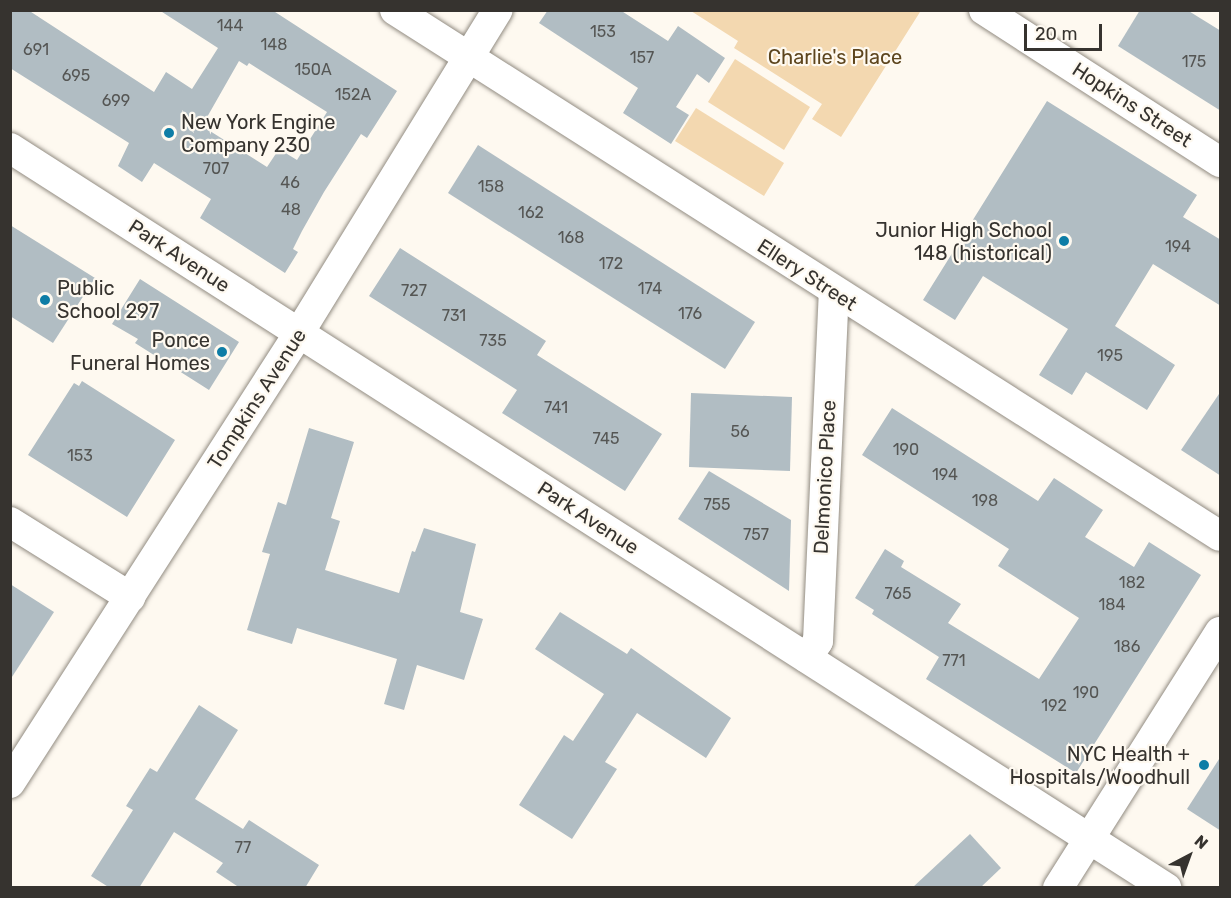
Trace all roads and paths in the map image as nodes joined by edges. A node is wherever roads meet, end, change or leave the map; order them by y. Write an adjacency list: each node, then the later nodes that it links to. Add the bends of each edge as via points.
1 (395, 10): 4 (street, Ellery Street)
2 (498, 10): 4 (street, Tompkins Avenue)
3 (984, 10): 6 (street, Hopkins Street)
4 (469, 57): 7 (street, Ellery Street); 8 (street, Tompkins Avenue)
5 (10, 148): 8 (street, Park Avenue)
6 (1221, 162)
7 (834, 293): 10 (street, Ellery Street); 13 (street, Delmonico Place, via 818,641)
8 (300, 333): 11 (street, Tompkins Avenue); 13 (street, Park Avenue)
9 (10, 522): 11 (street)
10 (1221, 536)
11 (130, 597): 14 (street, Tompkins Avenue)
12 (1221, 632): 15 (street)
13 (807, 658): 15 (street, Park Avenue)
14 (10, 783)
15 (1089, 839): 16 (street); 17 (street, Park Avenue)
16 (1058, 888)
17 (1166, 888)

